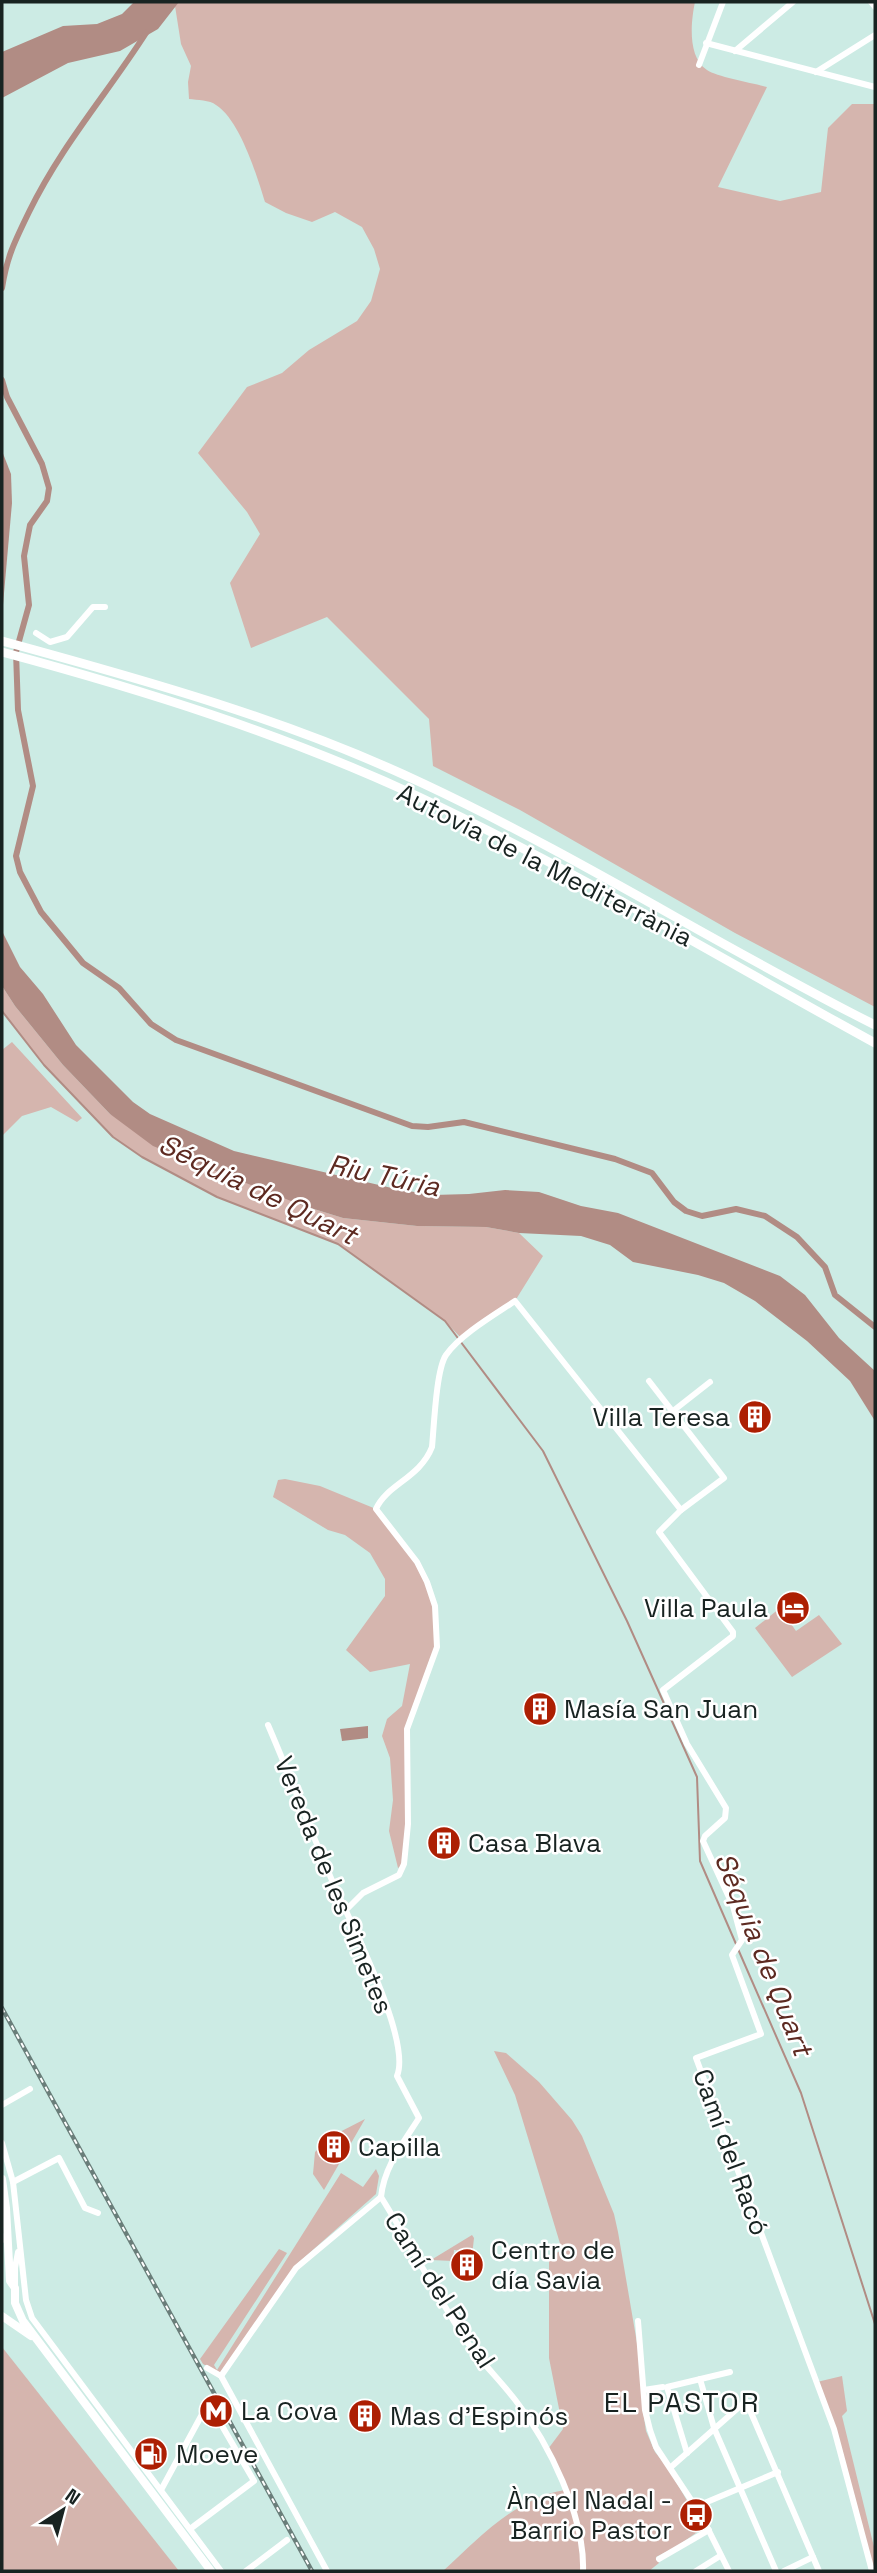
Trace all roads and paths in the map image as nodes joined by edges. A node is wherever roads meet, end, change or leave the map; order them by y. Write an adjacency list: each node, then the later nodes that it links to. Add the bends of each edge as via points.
1 (723, 2): 6 (street)
2 (793, 2): 7 (street)
3 (871, 2): 4 (street)
4 (875, 7)
5 (875, 35): 9 (street)
6 (706, 43): 7 (street); 8 (street)
7 (735, 51): 9 (street)
8 (699, 65)
9 (816, 72): 10 (street)
10 (875, 87)
11 (105, 607): 12 (street, via 93,607 67,637 50,642)
12 (36, 633)
13 (2, 641): 15 (highway, Autovia de la Mediterrània, via 246,712 420,782 579,862)
14 (2, 652): 16 (highway, Autovia de la Mediterrània, via 240,725 415,795 573,874)
15 (875, 1025)
16 (875, 1043)
17 (649, 1381): 19 (street)
18 (710, 1382): 19 (street)
19 (673, 1412): 20 (street, via 724,1478)
20 (681, 1510): 22 (street, via 515,1301 452,1348 440,1369 428,1456 376,1509 427,1582 438,1626 432,1666 407,1729 407,1850 399,1875 363,1893); 59 (street, Camí del Racó, via 659,1532 733,1636 663,1690 687,1744 726,1808 725,1818 703,1841 733,1906 742,1940 732,1955 761,2034 696,2058 834,2429)
21 (268, 1726): 22 (street, Vereda de les Simetes)
22 (346, 1910): 28 (street, Vereda de les Simetes, via 381,1989 397,2049 397,2076 419,2118 390,2164)
23 (30, 2090): 24 (street)
24 (2, 2105)
25 (2, 2143): 27 (street)
26 (2, 2179): 30 (main road)
27 (13, 2182): 29 (street, via 59,2158 85,2208); 31 (street)
28 (381, 2197): 42 (street, via 296,2268); 64 (street, Camí del Penal, via 467,2342 518,2403 557,2470 578,2518)
29 (98, 2213)
30 (4, 2238): 32 (main road); 33 (main road)
31 (19, 2244): 33 (street); 39 (street, via 32,2318)
32 (2, 2254)
33 (9, 2282): 34 (main road)
34 (15, 2303): 35 (main road); 36 (main road)
35 (2, 2315): 38 (main road)
36 (23, 2320): 38 (main road); 39 (street)
37 (638, 2321): 45 (street)
38 (37, 2341): 60 (main road)
39 (55, 2349): 51 (street)
40 (208, 2368): 42 (street)
41 (730, 2372): 43 (street)
42 (221, 2376): 63 (street)
43 (700, 2379): 44 (street); 46 (street)
44 (665, 2387): 45 (street); 47 (street)
45 (644, 2390): 48 (street, via 650,2430)
46 (714, 2428): 47 (street); 49 (street, via 746,2401); 50 (street)
47 (687, 2453): 48 (street)
48 (671, 2467): 52 (street)
49 (778, 2472): 50 (street); 57 (street)
50 (739, 2488): 52 (street); 67 (street)
51 (161, 2490): 53 (street); 53 (street, via 206,2407 218,2419 254,2481)
52 (695, 2507): 54 (street)
53 (190, 2529): 61 (street)
54 (709, 2530): 56 (street); 58 (street)
55 (287, 2540): 62 (street)
56 (720, 2556): 65 (street); 66 (street)
57 (813, 2557): 68 (street); 69 (street)
58 (659, 2559)
59 (873, 2570)
60 (211, 2571)
61 (221, 2571)
62 (246, 2571)
63 (327, 2571)
64 (583, 2571)
65 (696, 2571)
66 (729, 2571)
67 (776, 2571)
68 (785, 2571)
69 (819, 2571)

